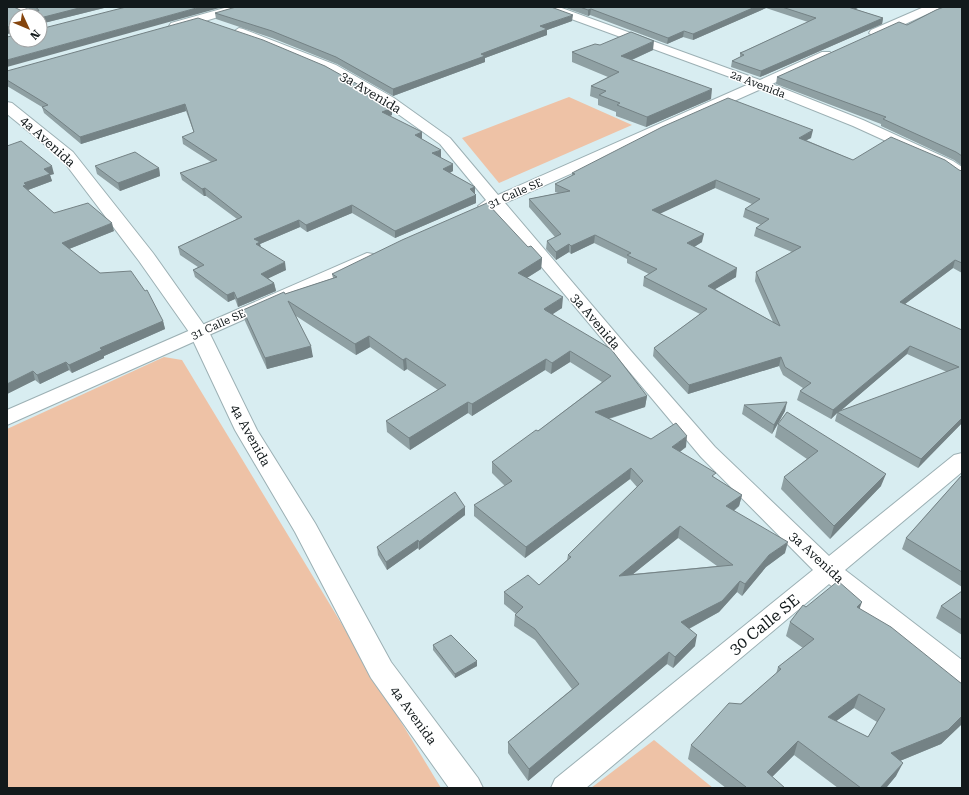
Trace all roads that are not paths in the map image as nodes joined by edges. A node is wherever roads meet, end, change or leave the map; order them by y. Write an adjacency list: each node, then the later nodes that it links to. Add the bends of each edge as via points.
1 (241, 7): 4 (street)
2 (548, 7): 8 (street, 2a Avenida)
3 (934, 7): 6 (street)
4 (200, 19): 5 (street); 11 (street, 3a Avenida, via 268,42 331,68 389,101 445,141)
5 (161, 29)
6 (862, 39)
7 (840, 49): 8 (street, 31 Calle SE)
8 (760, 84): 10 (street, 2a Avenida, via 858,123 948,164); 11 (street, 31 Calle SE)
9 (7, 106): 14 (street, 4a Avenida, via 67,155 146,256)
10 (962, 174)
11 (498, 201): 12 (street, 31 Calle SE); 17 (street, 3a Avenida, via 624,355 708,452)
12 (476, 211)
13 (381, 252): 14 (street, 31 Calle SE)
14 (199, 332): 15 (street, 31 Calle SE); 19 (street, 4a Avenida, via 246,430 306,530 381,670)
15 (7, 418)
16 (962, 460): 17 (street, 30 Calle SE)
17 (829, 571): 18 (street, 3a Avenida); 20 (street, 30 Calle SE)
18 (962, 675)
19 (467, 788)
20 (565, 788)

